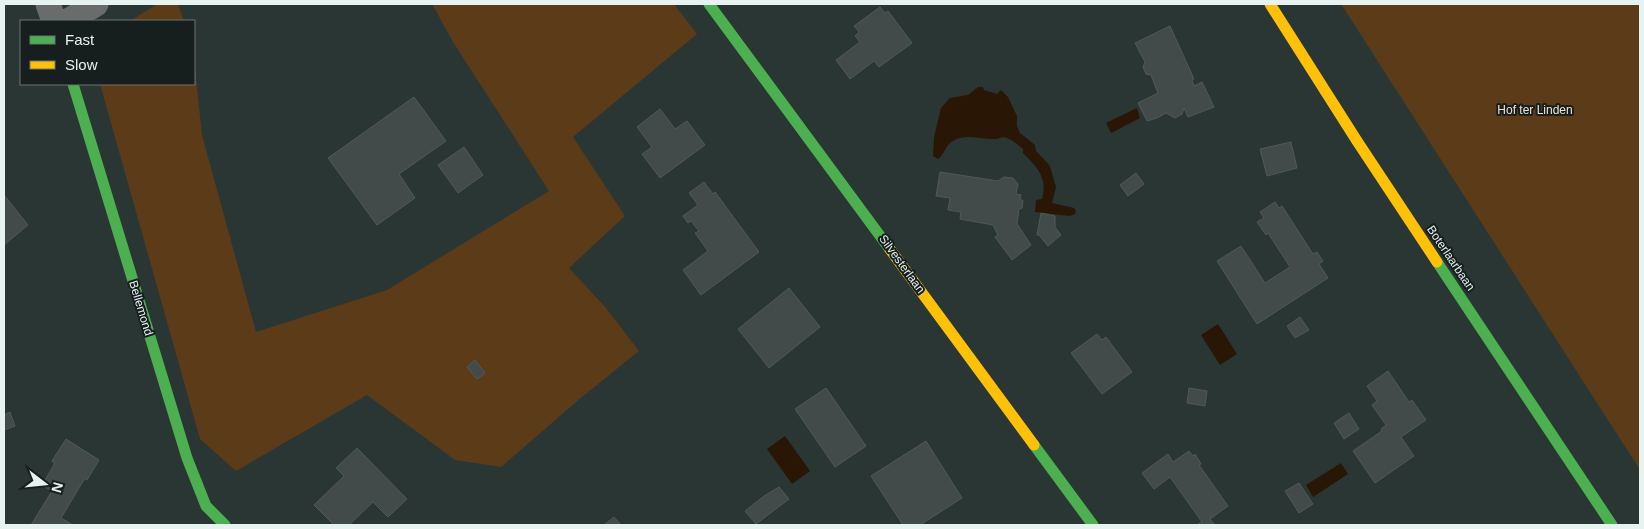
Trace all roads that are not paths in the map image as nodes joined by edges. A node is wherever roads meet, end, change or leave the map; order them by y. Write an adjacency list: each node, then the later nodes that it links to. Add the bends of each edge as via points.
1 (48, 4): 5 (street)
2 (96, 4): 6 (street)
3 (709, 4): 9 (street, Silvesterlaan)
4 (1270, 4): 10 (street, Boterlaarbaan)
5 (54, 20)
6 (70, 20)
7 (73, 85): 8 (street, Bellemond, via 187,458 206,506)
8 (225, 525)
9 (1093, 525)
10 (1612, 525)

